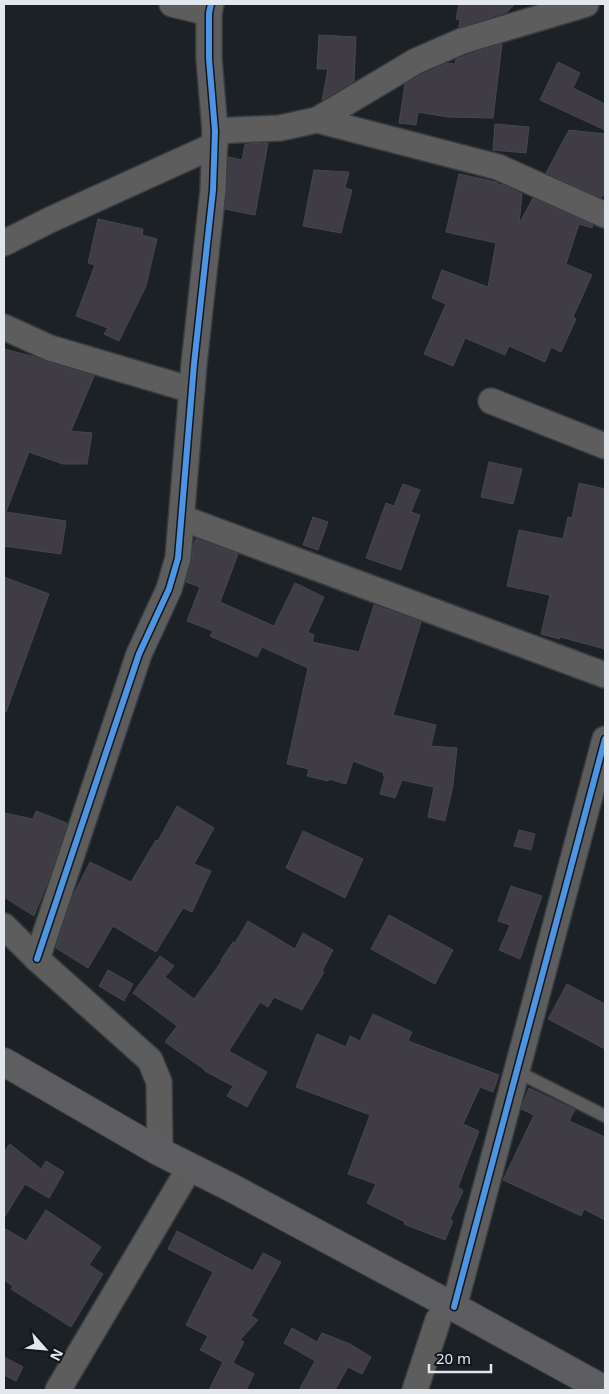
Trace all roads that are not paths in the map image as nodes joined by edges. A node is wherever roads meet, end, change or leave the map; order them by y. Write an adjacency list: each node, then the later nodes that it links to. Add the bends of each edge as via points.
1 (172, 4): 3 (street)
2 (586, 4): 4 (street, via 462,41 416,61)
3 (210, 8): 5 (street, via 209,59)
4 (317, 120): 5 (street); 6 (street, via 498,167)
5 (215, 138): 7 (street); 9 (street, via 213,190)
6 (605, 215)
7 (4, 243)
8 (4, 327): 9 (street, via 50,348)
9 (192, 390): 12 (street)
10 (491, 401): 11 (street)
11 (605, 446)
12 (182, 518): 13 (street); 16 (street, via 178,558 169,589 139,654)
13 (605, 675)
14 (605, 739): 18 (street)
15 (4, 926): 16 (street)
16 (37, 959): 21 (street, via 150,1060 159,1082)
17 (4, 1062): 21 (main road)
18 (516, 1071): 20 (lane); 23 (street)
19 (4, 1078): 22 (main road)
20 (605, 1116)
21 (160, 1152): 23 (main road, via 232,1188)
22 (183, 1180): 23 (main road); 24 (street)
23 (446, 1313): 25 (street); 26 (main road); 27 (main road)
24 (58, 1390)
25 (415, 1390)
26 (570, 1390)
27 (605, 1390)

